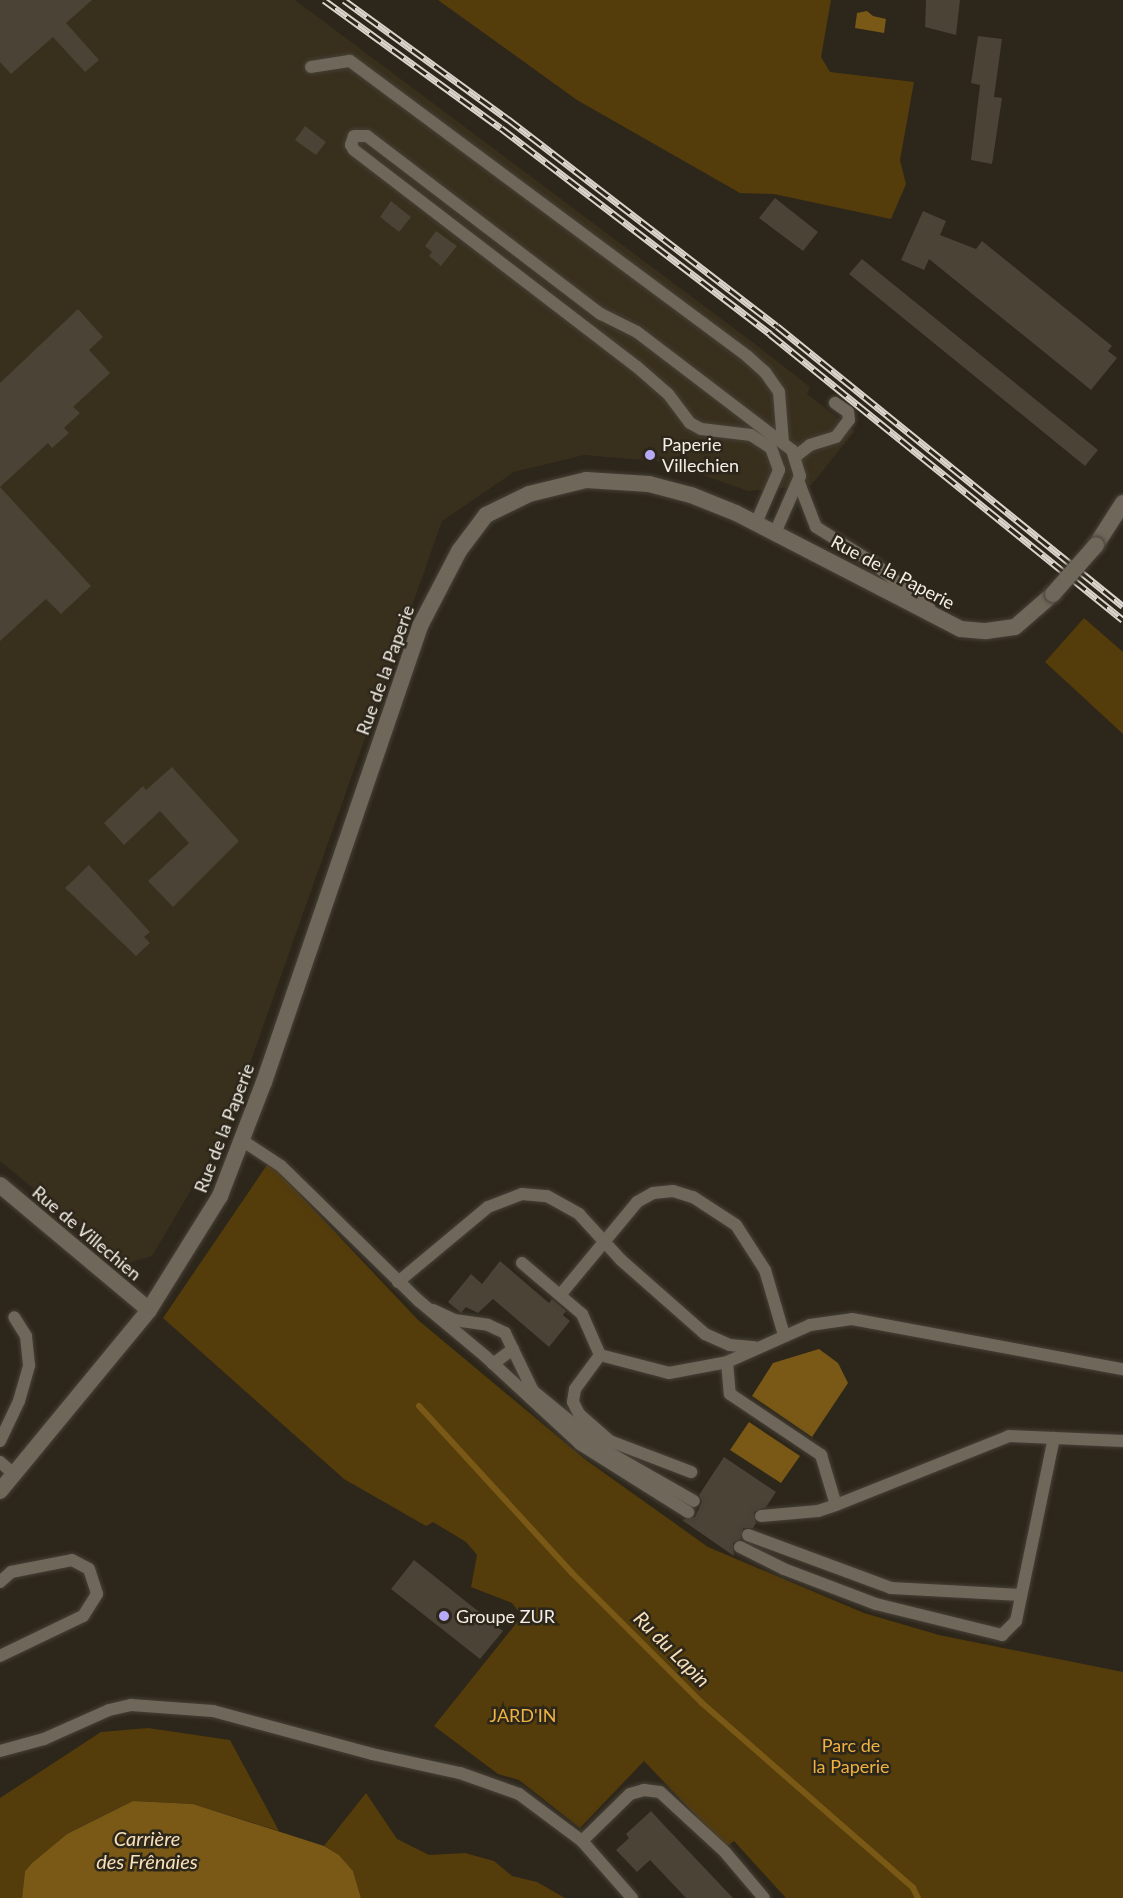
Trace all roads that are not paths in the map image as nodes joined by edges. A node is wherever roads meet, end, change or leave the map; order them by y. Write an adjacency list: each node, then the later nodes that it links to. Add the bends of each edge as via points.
1 (311, 67): 3 (lane, via 350,61 747,356 779,392)
2 (835, 403): 4 (lane, via 848,412 849,420 836,436 810,445)
3 (783, 443): 4 (lane); 7 (lane, via 637,332 601,314 367,136 361,133 352,138 354,150 637,367 668,394 690,423 701,429 751,435 771,448 780,470)
4 (796, 456): 5 (lane)
5 (799, 482): 8 (lane); 9 (lane, via 816,527 873,562)
6 (1123, 503): 9 (street, Rue de la Paperie, bridge, via 1096,545 1053,594 1015,627 986,631)
7 (756, 523): 8 (street, Rue de la Paperie); 10 (street, Rue de la Paperie, via 672,488 605,480 529,494 493,509 477,525 446,573 415,641)
8 (775, 533): 9 (street, Rue de la Paperie)
9 (950, 625)
10 (243, 1141): 14 (lane, via 281,1166); 17 (street, Rue de la Paperie, via 207,1221)
11 (0, 1185): 17 (street, Rue de Villechien)
12 (604, 1242): 14 (lane, via 564,1203 547,1196 522,1194 488,1207); 15 (lane); 19 (lane, via 645,1196 673,1191 693,1197 736,1225 765,1270); 20 (lane, via 705,1334 729,1345)
13 (522, 1263): 15 (lane)
14 (398, 1282): 16 (lane)
15 (561, 1294): 22 (lane, via 582,1314)
16 (422, 1304): 21 (lane, via 454,1320 497,1328); 24 (lane)
17 (149, 1310): 31 (street, Rue de la Paperie)
18 (14, 1317): 27 (lane, via 26,1336 28,1365 19,1401)
19 (784, 1335): 20 (lane); 25 (lane, via 810,1325 852,1319)
20 (756, 1347): 23 (lane)
21 (513, 1349): 24 (lane); 24 (lane, via 520,1371 533,1391 597,1445 691,1507 602,1460)
22 (600, 1355): 23 (lane, via 669,1373); 30 (lane, via 575,1389 573,1402 579,1414 610,1441)
23 (727, 1362): 33 (lane, via 730,1394 821,1455)
24 (493, 1364)
25 (1123, 1370)
26 (1054, 1438): 28 (lane); 33 (lane, via 1009,1436); 38 (lane)
27 (0, 1442)
28 (1123, 1442)
29 (0, 1462): 31 (lane)
30 (691, 1472)
31 (14, 1474): 32 (street, Rue de la Paperie)
32 (0, 1491)
33 (836, 1505): 34 (lane, via 818,1511)
34 (760, 1516)
35 (748, 1535): 38 (lane, via 891,1588)
36 (740, 1547): 38 (lane, via 784,1569 876,1604 995,1635 1013,1627)
37 (0, 1582): 39 (lane, via 11,1572 72,1560 88,1569 97,1594 83,1616)
38 (1021, 1595)
39 (0, 1656)
40 (0, 1751): 41 (lane, via 44,1739 108,1710 131,1705 181,1706 460,1773 519,1794)
41 (582, 1841): 42 (lane); 43 (lane, via 630,1794 644,1790 660,1792 725,1852)
42 (632, 1898)
43 (764, 1898)

